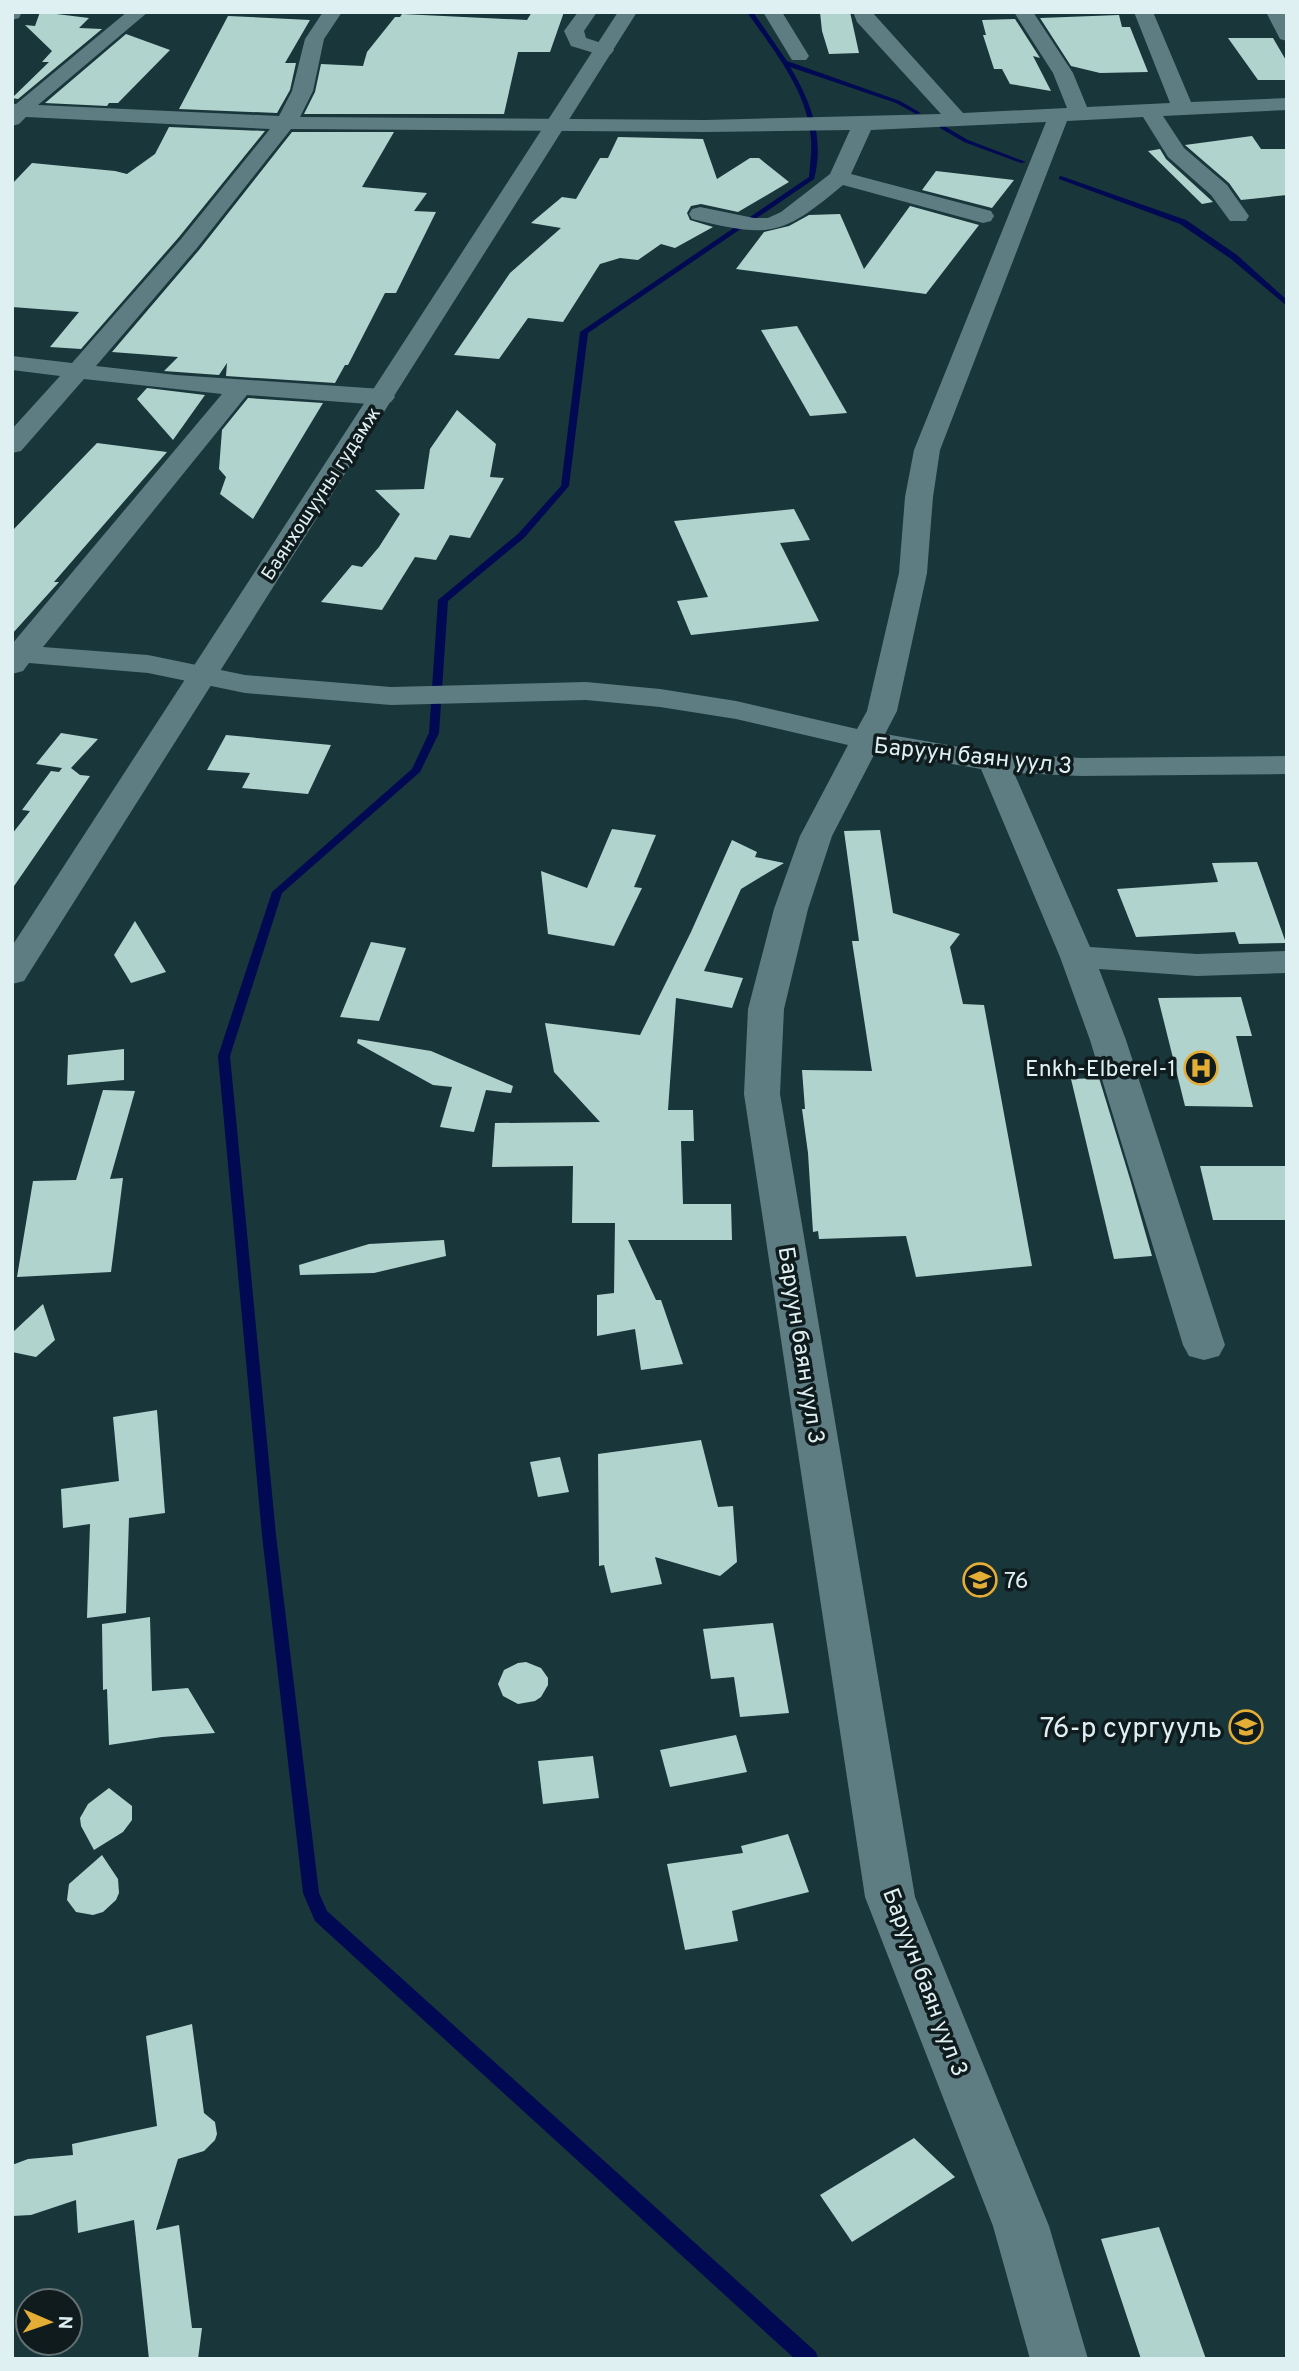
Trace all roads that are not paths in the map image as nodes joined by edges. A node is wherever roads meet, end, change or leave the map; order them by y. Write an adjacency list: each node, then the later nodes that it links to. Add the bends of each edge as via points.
1 (139, 12): 16 (street)
2 (333, 12): 19 (street, via 318,30 305,87)
3 (588, 12): 11 (street, via 574,31 578,43)
4 (628, 12): 11 (street, Баянхошууны гудамж)
5 (772, 12): 12 (street)
6 (862, 12): 18 (street)
7 (1023, 12): 17 (street, via 1063,74)
8 (1143, 12): 14 (street)
9 (1275, 12): 10 (street)
10 (1287, 35)
11 (604, 50): 20 (street, Баянхошууны гудамж)
12 (799, 57)
13 (1287, 104): 14 (street)
14 (1183, 109): 15 (street)
15 (1149, 110): 17 (street); 25 (street, via 1176,152 1219,190)
16 (16, 114): 19 (street)
17 (1069, 115): 18 (street); 33 (street, via 927,450 913,573 898,648 882,711)
18 (958, 120): 21 (street)
19 (285, 123): 20 (street); 27 (street)
20 (556, 124): 21 (street); 29 (street, Баянхошууны гудамж)
21 (863, 124): 22 (street)
22 (839, 177): 23 (street, via 797,211 770,224); 24 (street)
23 (699, 214)
24 (983, 216)
25 (1238, 216)
26 (12, 363): 27 (street)
27 (78, 371): 28 (street); 30 (street)
28 (242, 387): 29 (street); 31 (street)
29 (382, 397): 32 (street, Баянхошууны гудамж)
30 (12, 445)
31 (15, 657): 32 (street, via 148,664)
32 (203, 675): 33 (street, via 257,685 391,696 586,691 660,698); 38 (street, Баянхошууны гудамж)
33 (865, 740): 34 (street, Баруун баян уул 3); 40 (street, Баруун баян уул 3, via 816,836 791,909 766,1009 762,1094 890,1897 1021,2226)
34 (994, 762): 35 (street, Баруун баян уул 3, via 1081,767); 36 (street)
35 (1287, 765)
36 (1077, 957): 37 (street, via 1197,965); 39 (street, via 1108,1040)
37 (1287, 962)
38 (12, 973)
39 (1204, 1345)
40 (1059, 2359)

